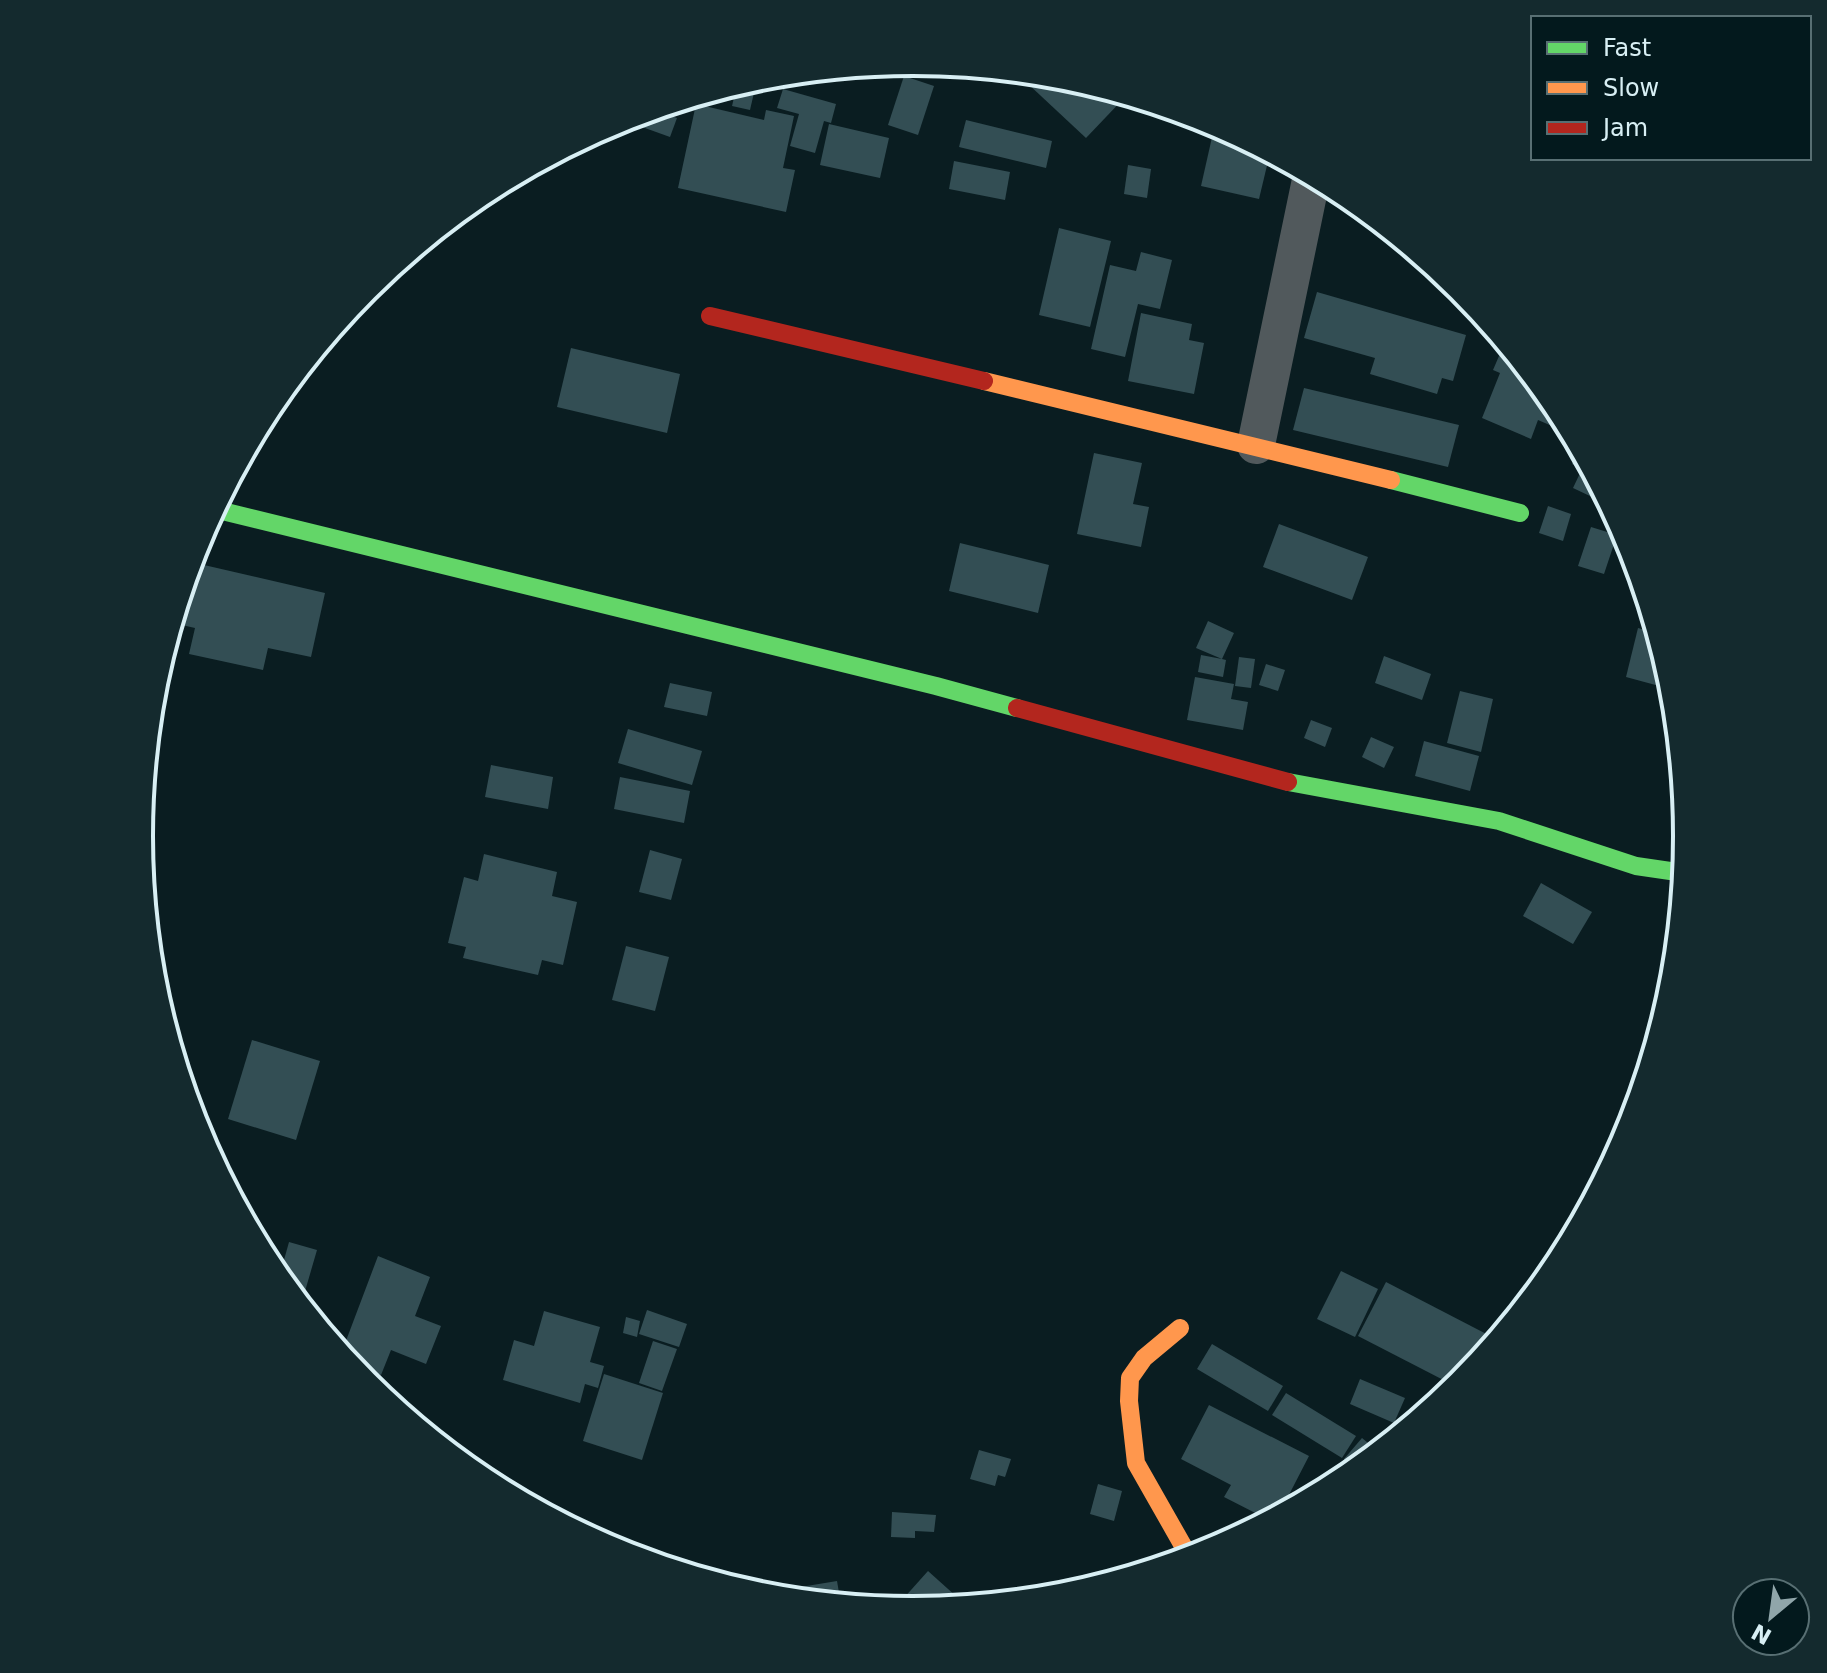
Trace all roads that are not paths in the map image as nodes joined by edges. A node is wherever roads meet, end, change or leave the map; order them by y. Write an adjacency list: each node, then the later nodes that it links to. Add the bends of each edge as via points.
1 (1309, 188): 3 (street)
2 (710, 316): 3 (street)
3 (1256, 445): 5 (street)
4 (226, 512): 6 (street, via 936,686 1264,777 1499,821 1636,866)
5 (1520, 513)
6 (1673, 871)
7 (1180, 1328): 8 (street, via 1144,1358 1130,1378 1129,1401 1136,1463)
8 (1184, 1547)

